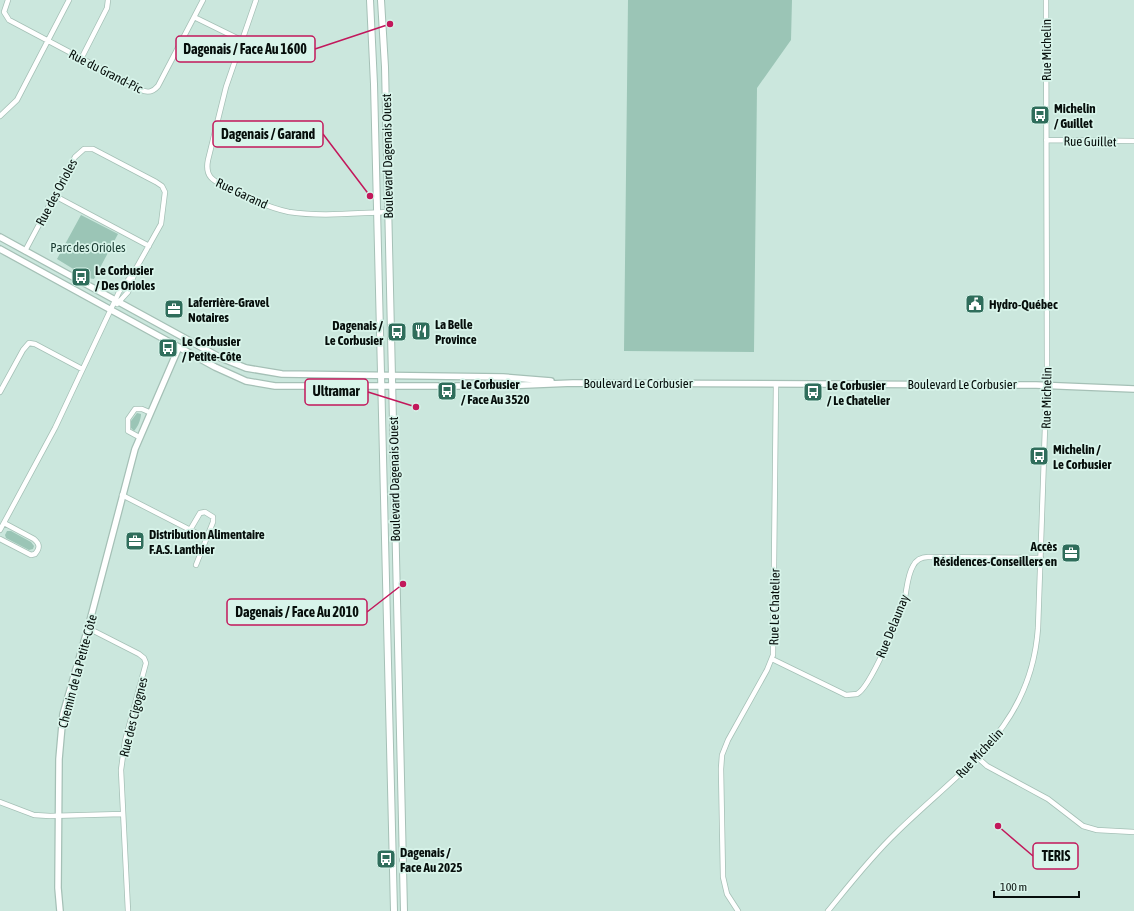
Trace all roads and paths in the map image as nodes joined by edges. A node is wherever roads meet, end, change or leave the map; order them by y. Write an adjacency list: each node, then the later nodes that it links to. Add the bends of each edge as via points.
1 (8, 0): 11 (street, Rue du Grand-Pic, via 4,10 8,19)
2 (69, 0): 11 (street)
3 (108, 0): 12 (street, via 107,8)
4 (203, 0): 9 (street, Rue du Grand-Pic)
5 (256, 0): 10 (street, Rue Garand)
6 (370, 0): 17 (main road, Boulevard Dagenais Ouest)
7 (381, 0): 18 (main road, Boulevard Dagenais Ouest)
8 (1046, 0): 14 (street, Rue Michelin)
9 (194, 17): 10 (street); 12 (street, Rue du Grand-Pic, via 159,85 153,90 143,91)
10 (241, 40): 17 (street, Rue Garand, via 226,87 208,160 208,176 254,201 284,211 309,214)
11 (48, 41): 12 (street, Rue du Grand-Pic); 13 (street, via 17,100)
12 (81, 59)
13 (0, 116)
14 (1046, 140): 15 (street, Rue Guillet); 32 (street, Rue Michelin)
15 (1134, 141)
16 (55, 196): 20 (street); 20 (street, Rue des Orioles, via 77,154 86,148 93,149 156,182 163,187 166,196 162,221); 22 (street, Rue des Orioles)
17 (377, 212): 18 (street, Rue Garand); 28 (main road, Boulevard Dagenais Ouest)
18 (388, 212): 29 (main road, Boulevard Dagenais Ouest)
19 (0, 237): 22 (street, Boulevard Le Corbusier)
20 (149, 246): 23 (street, Rue des Orioles)
21 (0, 249): 25 (street, Boulevard Le Corbusier)
22 (25, 251): 24 (street, Boulevard Le Corbusier)
23 (134, 272): 24 (street, Rue des Orioles, via 122,288); 24 (street, Rue des Orioles, via 128,292)
24 (118, 301): 25 (street, Rue des Orioles); 28 (street, Boulevard Le Corbusier, via 221,358 249,369 282,374)
25 (111, 310): 26 (street, Boulevard Le Corbusier); 27 (street, Rue des Orioles)
26 (179, 347): 33 (street, Boulevard Le Corbusier, via 230,375 264,385); 37 (street, Chemin de la Petite-Côte)
27 (82, 369): 36 (street, via 29,343); 40 (street, Rue des Orioles, via 55,428)
28 (381, 375): 29 (street, Boulevard Le Corbusier); 33 (main road, Boulevard Dagenais Ouest)
29 (392, 375): 30 (street, Boulevard Le Corbusier, via 503,376); 34 (main road, Boulevard Dagenais Ouest)
30 (573, 383): 31 (street, Boulevard Le Corbusier); 34 (street, Boulevard Le Corbusier)
31 (776, 384): 32 (street, Boulevard Le Corbusier); 48 (street, Rue Le Chatelier)
32 (1046, 385): 35 (street, Boulevard Le Corbusier); 45 (street, Rue Michelin)
33 (381, 386): 34 (street, Boulevard Le Corbusier); 56 (main road, Boulevard Dagenais Ouest)
34 (392, 386): 57 (main road, Boulevard Dagenais Ouest)
35 (1134, 389)
36 (0, 392)
37 (149, 412): 38 (street, Chemin de la Petite-Côte); 38 (street, via 135,409 128,419 128,431)
38 (139, 437): 39 (street, Chemin de la Petite-Côte)
39 (122, 495): 42 (street); 47 (street, Chemin de la Petite-Côte)
40 (4, 523): 41 (street, Rue des Orioles); 44 (street, via 34,539 39,547 31,556)
41 (0, 530)
42 (190, 530): 43 (street); 43 (street, via 198,515 205,512 213,520)
43 (206, 538): 46 (street)
44 (0, 539)
45 (1041, 558): 48 (street, Rue Delaunay, via 928,557 917,560 912,568 904,604 895,626 865,687 857,694 846,695); 49 (street, Rue Michelin, via 1038,634 1029,675 1009,718)
46 (196, 565)
47 (88, 628): 51 (street, Rue des Cigognes, via 139,654 146,661 122,757); 52 (street, Chemin de la Petite-Côte, via 62,722)
48 (772, 659): 58 (street, Rue Le Chatelier, via 728,740 721,760 723,877 727,894)
49 (978, 758): 53 (street, via 987,766 1048,799 1084,826 1097,830); 59 (street, Rue Michelin, via 885,843)
50 (0, 802): 52 (street, via 31,814)
51 (122, 814): 52 (street); 55 (street, Rue des Cigognes)
52 (59, 815): 54 (street, Chemin de la Petite-Côte)
53 (1134, 832)
54 (60, 911)
55 (128, 911)
56 (394, 911)
57 (404, 911)
58 (738, 911)
59 (828, 911)

